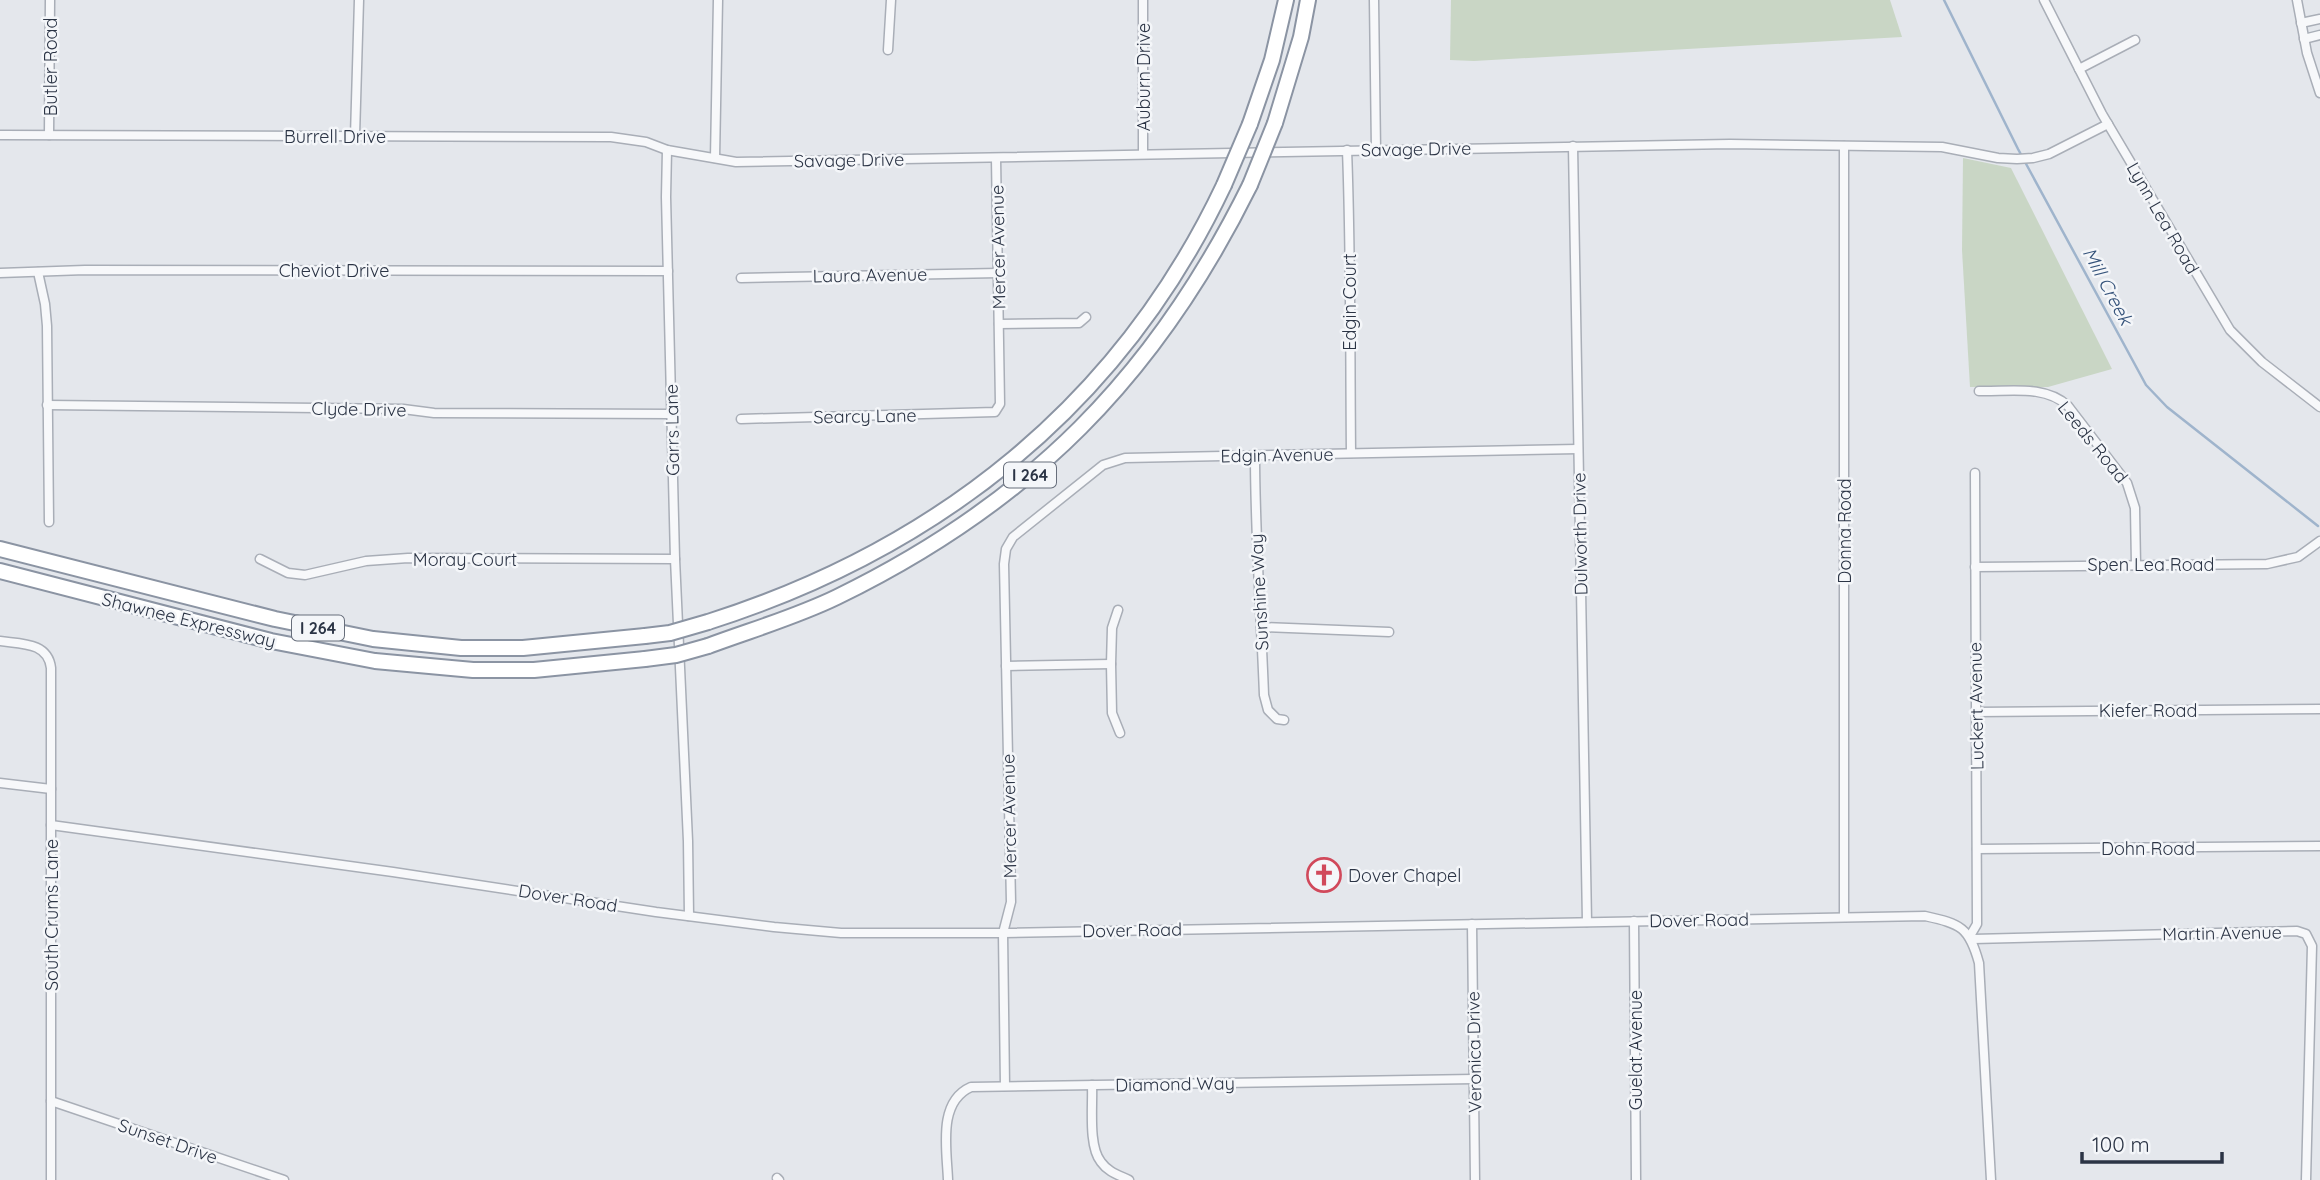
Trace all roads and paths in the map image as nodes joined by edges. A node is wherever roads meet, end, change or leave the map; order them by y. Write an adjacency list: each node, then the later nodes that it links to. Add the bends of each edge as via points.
1 (50, 0): 21 (street, Butler Road)
2 (359, 0): 22 (street)
3 (718, 0): 29 (street)
4 (891, 0): 16 (street)
5 (1143, 0): 28 (street, Auburn Drive)
6 (1286, 0): 51 (highway, Shawnee Expressway / I 264, bridge, via 1272,60 1224,185 1176,275 1136,332 1091,386 1018,456 928,523 815,582 670,633 523,648 451,647 373,639 275,619)
7 (1308, 0): 56 (highway, Shawnee Expressway / I 264, bridge, via 1275,123 1250,185 1208,264 1157,341 1112,395 1042,465 959,528 835,598 676,655 522,670 473,670 375,662 271,641)
8 (1374, 0): 27 (street)
9 (2045, 0): 17 (street, Lynn Lea Road)
10 (2297, 0): 12 (street)
11 (2320, 19): 12 (street)
12 (2301, 23): 14 (street)
13 (2320, 35): 14 (street)
14 (2304, 39): 18 (street)
15 (2135, 40): 17 (street)
16 (888, 50)
17 (2079, 68): 19 (street, Lynn Lea Road)
18 (2320, 93)
19 (2108, 124): 24 (street, Savage Drive, via 2033,158 1998,158 1942,147); 40 (street, Lynn Lea Road, via 2230,330 2262,362)
20 (0, 135): 21 (street, Burrell Drive)
21 (50, 135): 22 (street, Burrell Drive)
22 (355, 135): 25 (street, Burrell Drive, via 611,137)
23 (1573, 146): 24 (street, Savage Drive); 27 (street, Savage Drive); 44 (street, Dulworth Drive)
24 (1844, 146): 73 (street, Donna Road)
25 (667, 150): 29 (street); 31 (street, Garrs Lane)
26 (1347, 150): 27 (street, Savage Drive); 28 (street, Savage Drive); 45 (street, Edgin Court)
27 (1376, 150)
28 (1143, 154): 30 (street, Savage Drive)
29 (715, 158): 30 (street, Savage Drive, via 736,162)
30 (996, 158): 34 (street, Mercer Avenue)
31 (668, 271): 32 (street, Cheviot Drive); 41 (street, Garrs Lane)
32 (38, 272): 33 (street, Cheviot Drive); 39 (street, via 47,326)
33 (0, 273)
34 (999, 273): 35 (street, Laura Avenue); 37 (street, Mercer Avenue)
35 (741, 278)
36 (1086, 317): 37 (street, via 1079,323)
37 (999, 324): 42 (street, Mercer Avenue, via 1000,404)
38 (1979, 391): 54 (street, Leeds Road, via 2041,392 2068,406 2127,483 2135,508)
39 (47, 405): 41 (street, Clyde Drive); 48 (street)
40 (2320, 407)
41 (671, 414): 53 (street, Garrs Lane)
42 (989, 414): 43 (street, Searcy Lane)
43 (741, 418)
44 (1578, 449): 45 (street, Edgin Avenue); 75 (street, Dulworth Drive)
45 (1351, 453): 46 (street, Edgin Avenue)
46 (1255, 455): 50 (street, Edgin Avenue, via 1112,461 1024,527); 58 (street, Sunshine Way)
47 (1975, 473): 55 (street, Luckert Avenue)
48 (49, 522)
49 (2320, 541): 54 (street, Spen Lea Road, via 2298,557 2280,562)
50 (1007, 546): 62 (street, Mercer Avenue)
51 (0, 549)
52 (260, 559): 53 (street, Moray Court, via 298,575 408,558)
53 (675, 559): 72 (street, Garrs Lane)
54 (2136, 565): 55 (street, Spen Lea Road)
55 (1975, 567): 64 (street, Luckert Avenue)
56 (0, 571)
57 (1118, 610): 61 (street, via 1112,628)
58 (1261, 627): 59 (street); 65 (street, Sunshine Way, via 1266,704)
59 (1389, 632)
60 (0, 642): 68 (street, South Crums Lane, via 35,646 49,658)
61 (1111, 664): 62 (street); 66 (street, via 1112,713)
62 (1006, 666): 77 (street, Mercer Avenue, via 1011,902)
63 (2320, 709): 64 (street, Kiefer Road)
64 (1976, 712): 71 (street, Luckert Avenue)
65 (1283, 720)
66 (1120, 733)
67 (0, 783): 68 (street)
68 (51, 789): 69 (street, South Crums Lane)
69 (51, 825): 72 (street, Dover Road); 82 (street, South Crums Lane)
70 (2320, 846): 71 (street, Dohn Road)
71 (1977, 849): 78 (street, Luckert Avenue, via 1978,924)
72 (689, 916): 77 (street, Dover Road, via 841,933)
73 (1844, 917): 74 (street, Dover Road); 78 (street, Dover Road, via 1925,916 1947,921)
74 (1634, 921): 75 (street, Dover Road); 88 (street, Guelat Avenue)
75 (1587, 922): 76 (street, Dover Road)
76 (1472, 924): 77 (street, Dover Road); 79 (street, Veronica Drive)
77 (1003, 933): 81 (street, Mercer Avenue)
78 (1971, 937): 89 (street, via 1981,979); 90 (street, Martin Avenue, via 2306,933 2312,946)
79 (1474, 1079): 80 (street, Diamond Way); 87 (street, Veronica Drive)
80 (1092, 1085): 81 (street, Diamond Way); 86 (street, via 1098,1157)
81 (1005, 1086): 83 (street, Diamond Way, via 971,1087 954,1100 948,1117)
82 (51, 1101): 84 (street, South Crums Lane); 85 (street, Sunset Drive)
83 (948, 1176)
84 (51, 1180)
85 (284, 1180)
86 (1129, 1180)
87 (1475, 1180)
88 (1636, 1180)
89 (1991, 1180)
90 (2306, 1180)

